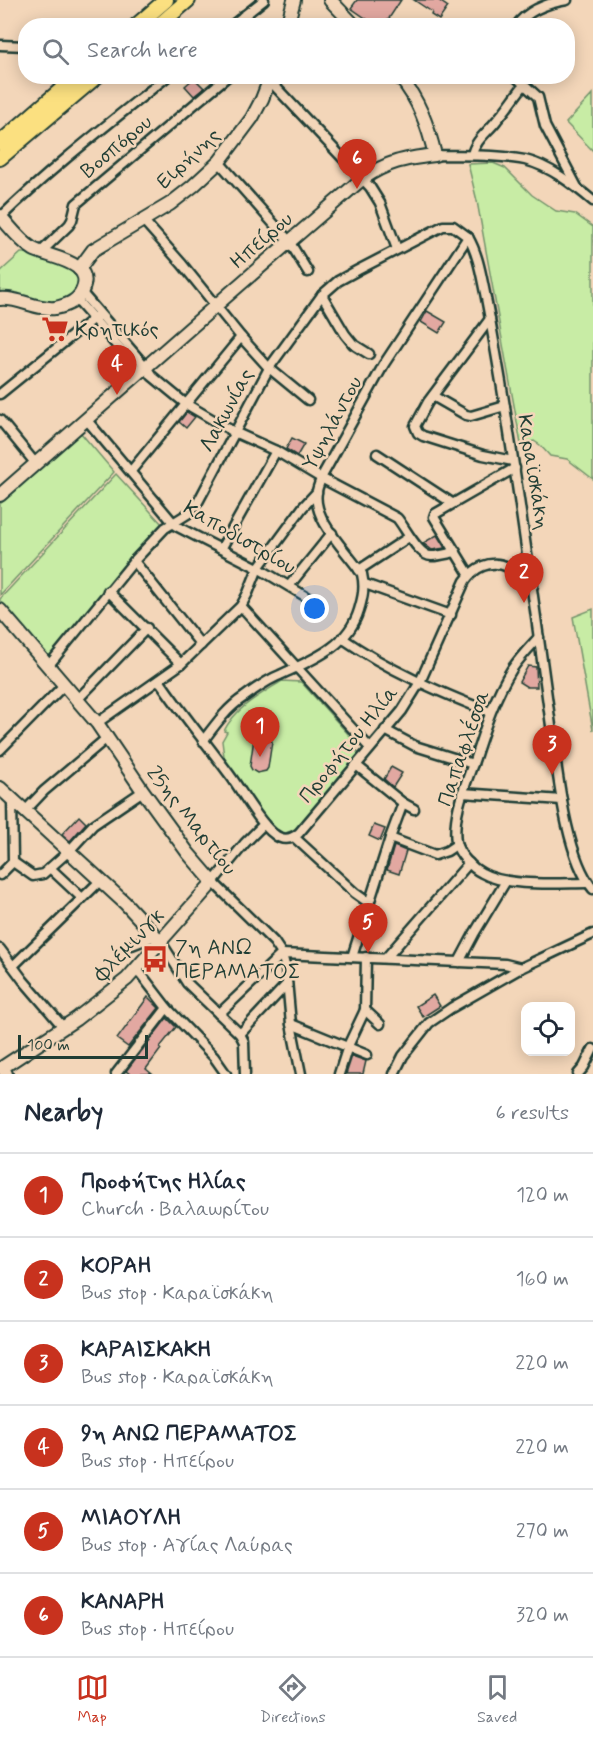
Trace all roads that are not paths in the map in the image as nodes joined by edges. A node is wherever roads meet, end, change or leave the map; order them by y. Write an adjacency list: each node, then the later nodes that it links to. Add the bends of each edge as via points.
1 (166, 0): 8 (main road)
2 (188, 0): 9 (main road)
3 (264, 0): 7 (street)
4 (294, 0): 11 (street)
5 (330, 0): 12 (street)
6 (567, 0): 13 (street, via 535,9)
7 (243, 16): 10 (street)
8 (145, 18)
9 (167, 18)
10 (241, 18)
11 (289, 18)
12 (348, 18)
13 (523, 18)
14 (0, 45): 15 (street)
15 (18, 46)
16 (68, 84): 24 (main road)
17 (88, 84): 27 (main road)
18 (158, 84): 32 (street)
19 (218, 84): 37 (street, Βοσπόρου, via 76,204 69,225)
20 (269, 84): 28 (street, Ειρήνης, via 252,118)
21 (276, 84): 29 (street)
22 (405, 84): 25 (street, via 417,101)
23 (524, 85): 26 (street, via 474,147); 30 (street, via 538,97 544,126)
24 (0, 143)
25 (435, 155): 26 (street, Ηπείρου); 29 (street, Ηπείρου, via 392,162)
26 (472, 155): 30 (street, Ηπείρου, via 525,160)
27 (0, 158)
28 (219, 162): 33 (street, Ειρήνης, via 170,204); 35 (street)
29 (362, 179): 35 (street, Ηπείρου); 36 (street, via 375,195)
30 (578, 188): 31 (street, Ηπείρου)
31 (593, 201)
32 (0, 217): 37 (street, via 27,244)
33 (143, 220): 38 (street, Ειρήνης, via 93,249); 43 (street)
34 (468, 237): 36 (street, Λακωνίας, via 453,226 443,226); 45 (street, Καραϊσκάκη, via 478,260); 63 (street, Υψηλάντου, via 384,364)
35 (289, 241): 39 (street); 43 (street, Ηπείρου)
36 (397, 249): 40 (street, Λακωνίας, via 338,281)
37 (41, 252): 38 (street)
38 (79, 269): 41 (street, via 84,282)
39 (308, 272)
40 (322, 295): 47 (street, via 345,334); 48 (street, Λακωνίας)
41 (79, 296): 42 (street, via 66,305 50,308); 44 (street)
42 (0, 299)
43 (216, 305): 46 (street); 49 (street, Ηπείρου)
44 (96, 316): 49 (street); 50 (street)
45 (490, 319): 51 (street); 54 (street, Καραϊσκάκη)
46 (241, 337): 48 (street); 53 (street)
47 (369, 354)
48 (269, 368): 52 (street); 57 (street, Λακωνίας)
49 (143, 369): 53 (street); 55 (street, Ηπείρου)
50 (0, 393)
51 (433, 396): 54 (street, via 471,416); 61 (street, via 415,426 418,433)
52 (308, 400)
53 (186, 404): 57 (street); 62 (street)
54 (505, 406): 61 (street, Καραϊσκάκη)
55 (86, 419): 60 (street, Ηπείρου); 62 (street, Καποδιστρίου)
56 (0, 420): 60 (street)
57 (234, 432): 58 (street); 67 (street, Λακωνίας, via 198,502)
58 (276, 451): 63 (street); 70 (street)
59 (377, 454): 66 (street)
60 (36, 464): 65 (street, Ηπείρου)
61 (514, 465): 66 (street); 78 (street, Καραϊσκάκη)
62 (131, 471): 67 (street, Καποδιστρίου)
63 (321, 478): 64 (street, Υψηλάντου); 69 (street, via 397,518)
64 (316, 492): 68 (street, Υψηλάντου, via 320,515); 73 (street)
65 (0, 495)
66 (452, 503): 71 (street, via 434,517)
67 (174, 523): 70 (street, Καποδιστρίου); 72 (street, Λακωνίας)
68 (332, 533): 74 (street, Υψηλάντου); 77 (street)
69 (409, 537): 71 (street, via 427,555); 74 (street)
70 (221, 549): 73 (street, Καποδιστρίου)
71 (456, 552): 75 (street)
72 (134, 561): 79 (street, Λακωνίας); 87 (street)
73 (258, 568): 77 (street, Καποδιστρίου); 81 (street)
74 (359, 570): 76 (street, Υψηλάντου)
75 (470, 574): 78 (street, via 496,563 515,570); 83 (street, Προφήτου Ηλία)
76 (365, 584): 83 (street); 86 (street, via 357,618)
77 (289, 586): 80 (street, Καποδιστρίου)
78 (533, 586): 85 (street, Καραϊσκάκη)
79 (108, 591): 84 (street); 89 (street, Λακωνίας)
80 (310, 599)
81 (241, 606): 87 (street); 90 (street)
82 (0, 610): 89 (street, 25ης Μαρτίου)
83 (450, 615): 92 (street, Προφήτου Ηλία)
84 (147, 628): 88 (street); 94 (street)
85 (539, 637): 95 (street, Παπαφλέσσα, via 512,669); 108 (street, Καραϊσκάκη)
86 (342, 638): 90 (street, via 321,656); 92 (street)
87 (201, 645): 88 (street)
88 (181, 664): 91 (street)
89 (49, 665): 93 (street, 25ης Μαρτίου)
90 (296, 668): 99 (street, via 234,704); 100 (street)
91 (159, 680): 96 (street); 99 (street)
92 (420, 682): 95 (street); 97 (street, Προφήτου Ηλία)
93 (64, 685): 94 (street, 25ης Μαρτίου); 101 (street)
94 (77, 700): 96 (street, 25ης Μαρτίου)
95 (490, 712): 102 (street, Παπαφλέσσα)
96 (97, 723): 98 (street, 25ης Μαρτίου)
97 (385, 730): 100 (street, Προφήτου Ηλία); 102 (street, via 415,746)
98 (108, 737): 105 (street, 25ης Μαρτίου); 111 (street)
99 (203, 741): 112 (street)
100 (370, 748): 103 (street, Προφήτου Ηλία)
101 (0, 750)
102 (473, 764): 106 (street, Παπαφλέσσα)
103 (356, 765): 109 (street); 113 (street, Προφήτου Ηλία)
104 (0, 788): 107 (street)
105 (143, 791): 116 (street, via 93,825); 123 (street, 25ης Μαρτίου)
106 (462, 793): 108 (street); 115 (street, Παπαφλέσσα)
107 (12, 799): 111 (street); 117 (street)
108 (562, 800): 124 (street, Καραϊσκάκη, via 576,856)
109 (403, 803): 110 (street); 114 (street)
110 (414, 809)
111 (25, 811): 116 (street)
112 (264, 824): 113 (street, via 280,838); 123 (street, Φλέμινγκ)
113 (294, 837): 126 (street)
114 (390, 838): 115 (street, via 435,855); 126 (street)
115 (456, 845): 118 (street)
116 (69, 851): 119 (street); 121 (street)
117 (13, 862): 119 (street, via 33,876); 120 (street)
118 (468, 863): 122 (street, via 481,873); 134 (street)
119 (50, 868): 125 (street)
120 (0, 875)
121 (100, 880): 125 (street); 128 (street)
122 (506, 881): 124 (street); 135 (street)
123 (213, 882): 128 (street, Φλέμινγκ); 131 (street, 25ης Μαρτίου)
124 (590, 886)
125 (82, 898): 136 (street)
126 (369, 903): 132 (street)
127 (593, 933): 137 (street)
128 (158, 939): 129 (street); 138 (street, Φλέμινγκ); 142 (street, via 187,983)
129 (132, 945)
130 (0, 949): 136 (street)
131 (282, 954): 132 (street); 139 (street); 142 (street)
132 (352, 957): 133 (street)
133 (366, 957): 134 (street); 141 (street)
134 (386, 958): 135 (street)
135 (459, 962): 137 (street)
136 (13, 966): 145 (street)
137 (520, 968): 156 (street, via 429,1023)
138 (137, 969): 140 (street); 145 (street, Φλέμινγκ)
139 (287, 984): 143 (street); 146 (street)
140 (167, 1008): 151 (street); 152 (street)
141 (365, 1010): 144 (street); 147 (street)
142 (219, 1014): 146 (street)
143 (291, 1024): 147 (street); 154 (street)
144 (380, 1024)
145 (64, 1028): 150 (street, Φλέμινγκ)
146 (240, 1035): 153 (street, via 244,1042)
147 (348, 1046): 149 (street); 155 (street)
148 (593, 1049): 157 (street)
149 (368, 1056)
150 (3, 1070)
151 (118, 1073)
152 (226, 1074)
153 (245, 1074)
154 (301, 1074)
155 (339, 1074)
156 (394, 1074)
157 (578, 1074)

